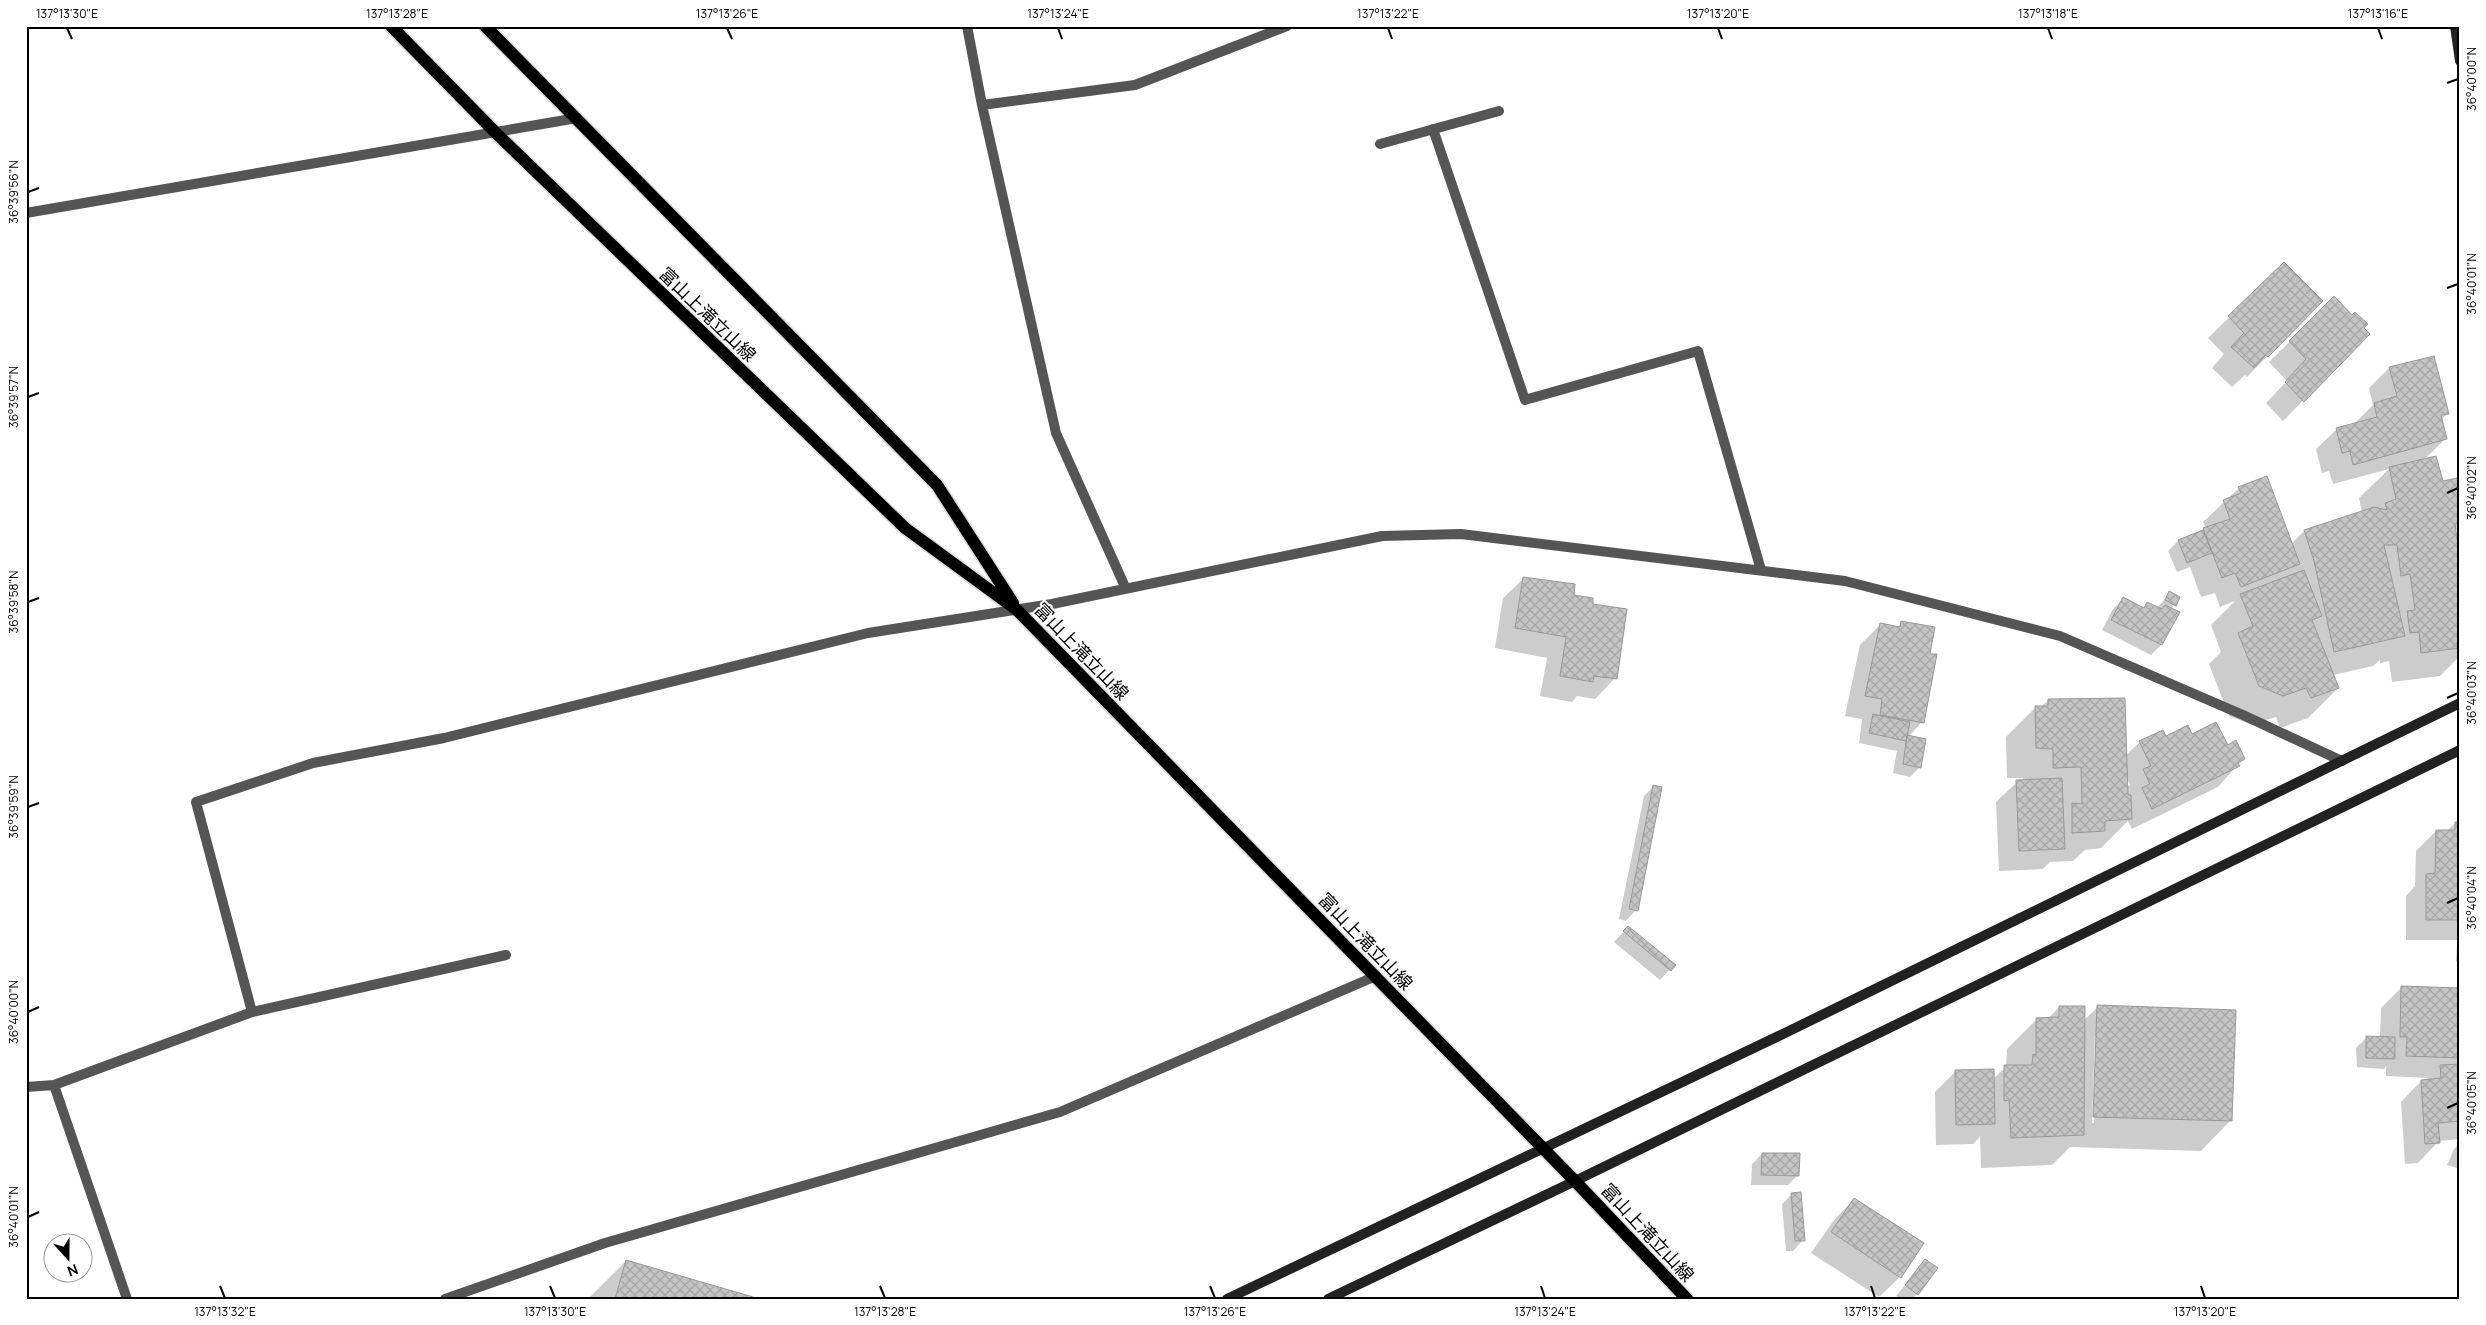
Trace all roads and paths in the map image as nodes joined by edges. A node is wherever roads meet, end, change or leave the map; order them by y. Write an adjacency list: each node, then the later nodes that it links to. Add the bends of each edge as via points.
1 (391, 26): 11 (main road, 富山上滝立山線)
2 (485, 26): 9 (main road, 富山上滝立山線)
3 (967, 26): 7 (street)
4 (1287, 26): 7 (street, via 1136,84)
5 (2455, 26): 6 (street)
6 (2460, 61)
7 (982, 104): 15 (street, via 1056,433)
8 (1499, 111): 10 (street)
9 (577, 118): 11 (street); 16 (main road, 富山上滝立山線, via 937,485)
10 (1434, 129): 12 (street); 14 (street, via 1525,400 1698,351)
11 (496, 134): 13 (street); 16 (main road, 富山上滝立山線, via 905,528)
12 (1380, 144)
13 (26, 213)
14 (1761, 570): 15 (street, via 1461,534 1382,536); 19 (street, via 1845,581 2060,636 2243,715)
15 (1126, 589): 16 (street)
16 (1017, 610): 21 (main road, 富山上滝立山線); 22 (street, via 868,633 444,738 313,763 196,802)
17 (2460, 703): 19 (street)
18 (2460, 750): 26 (street)
19 (2342, 762): 25 (street, via 1785,1033)
20 (506, 955): 22 (street)
21 (1376, 976): 25 (main road, 富山上滝立山線); 28 (street, via 1060,1112 605,1243)
22 (252, 1012): 23 (street)
23 (54, 1085): 24 (street); 27 (street)
24 (26, 1087)
25 (1542, 1147): 26 (main road, 富山上滝立山線); 29 (street)
26 (1575, 1181): 30 (street); 31 (main road, 富山上滝立山線)
27 (127, 1299)
28 (445, 1299)
29 (1227, 1299)
30 (1328, 1299)
31 (1687, 1299)

